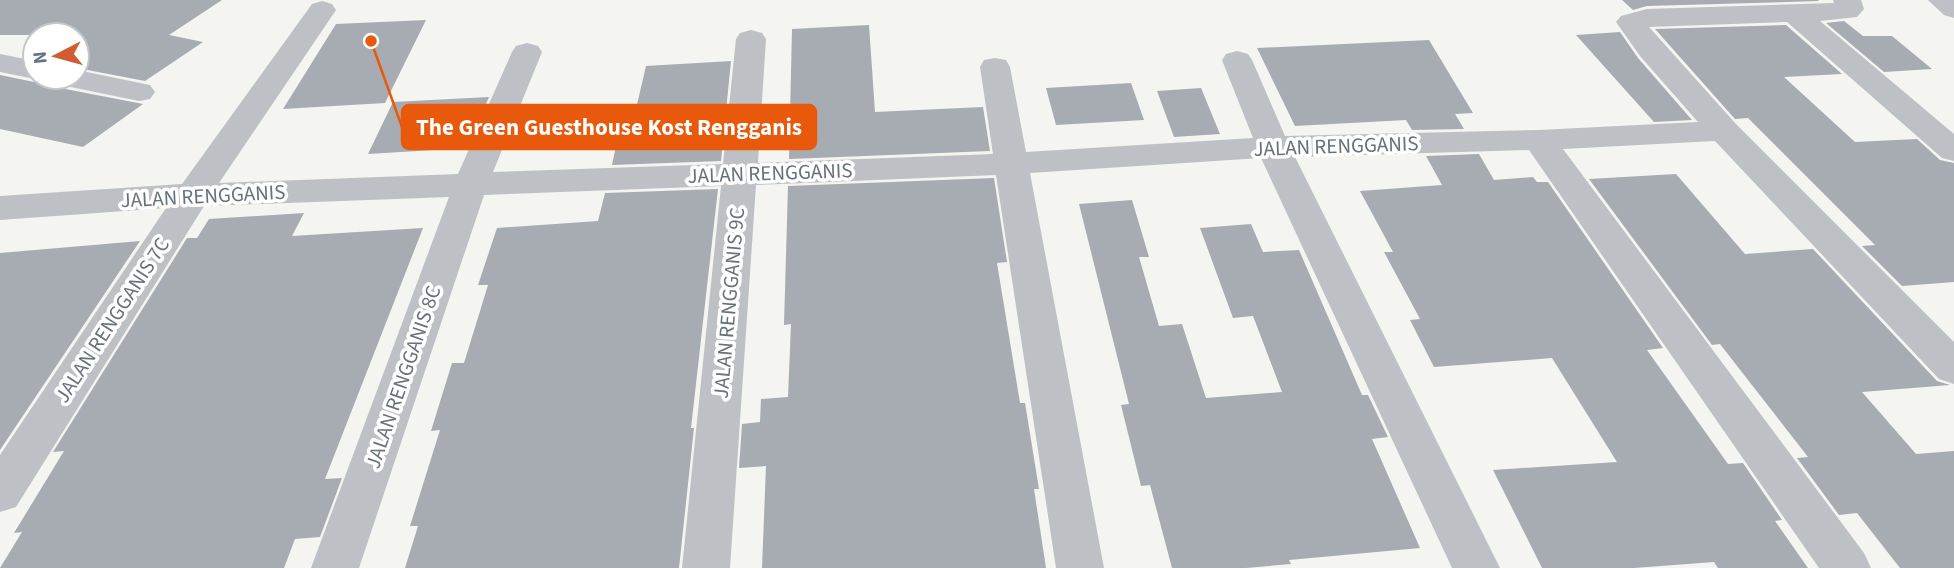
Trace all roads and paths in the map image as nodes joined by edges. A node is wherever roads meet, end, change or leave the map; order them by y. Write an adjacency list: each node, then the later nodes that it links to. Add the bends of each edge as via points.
1 (1847, 0): 5 (street, via 1847,11)
2 (1942, 0): 3 (street)
3 (1954, 9)
4 (322, 10): 21 (street, JALAN RENGGANIS 7C)
5 (1794, 13): 14 (street, via 1631,22); 17 (street)
6 (751, 38): 19 (street, JALAN RENGGANIS 9C)
7 (527, 52): 20 (street, JALAN RENGGANIS 8C)
8 (1237, 61): 16 (street)
9 (0, 63): 10 (street)
10 (21, 67)
11 (995, 67): 18 (street)
12 (91, 82): 13 (street)
13 (139, 92)
14 (1724, 131): 15 (street, JALAN RENGGANIS); 23 (street)
15 (1539, 140): 16 (street, JALAN RENGGANIS); 29 (street)
16 (1273, 147): 18 (street, JALAN RENGGANIS); 28 (street)
17 (1954, 150)
18 (1011, 164): 19 (street, JALAN RENGGANIS); 27 (street)
19 (740, 173): 20 (street, JALAN RENGGANIS); 26 (street, JALAN RENGGANIS 9C)
20 (470, 186): 21 (street, JALAN RENGGANIS); 25 (street, JALAN RENGGANIS 8C)
21 (193, 195): 22 (street, JALAN RENGGANIS); 24 (street, JALAN RENGGANIS 7C)
22 (0, 208)
23 (1954, 368)
24 (0, 493)
25 (335, 568)
26 (706, 568)
27 (1080, 568)
28 (1476, 568)
29 (1847, 568)

